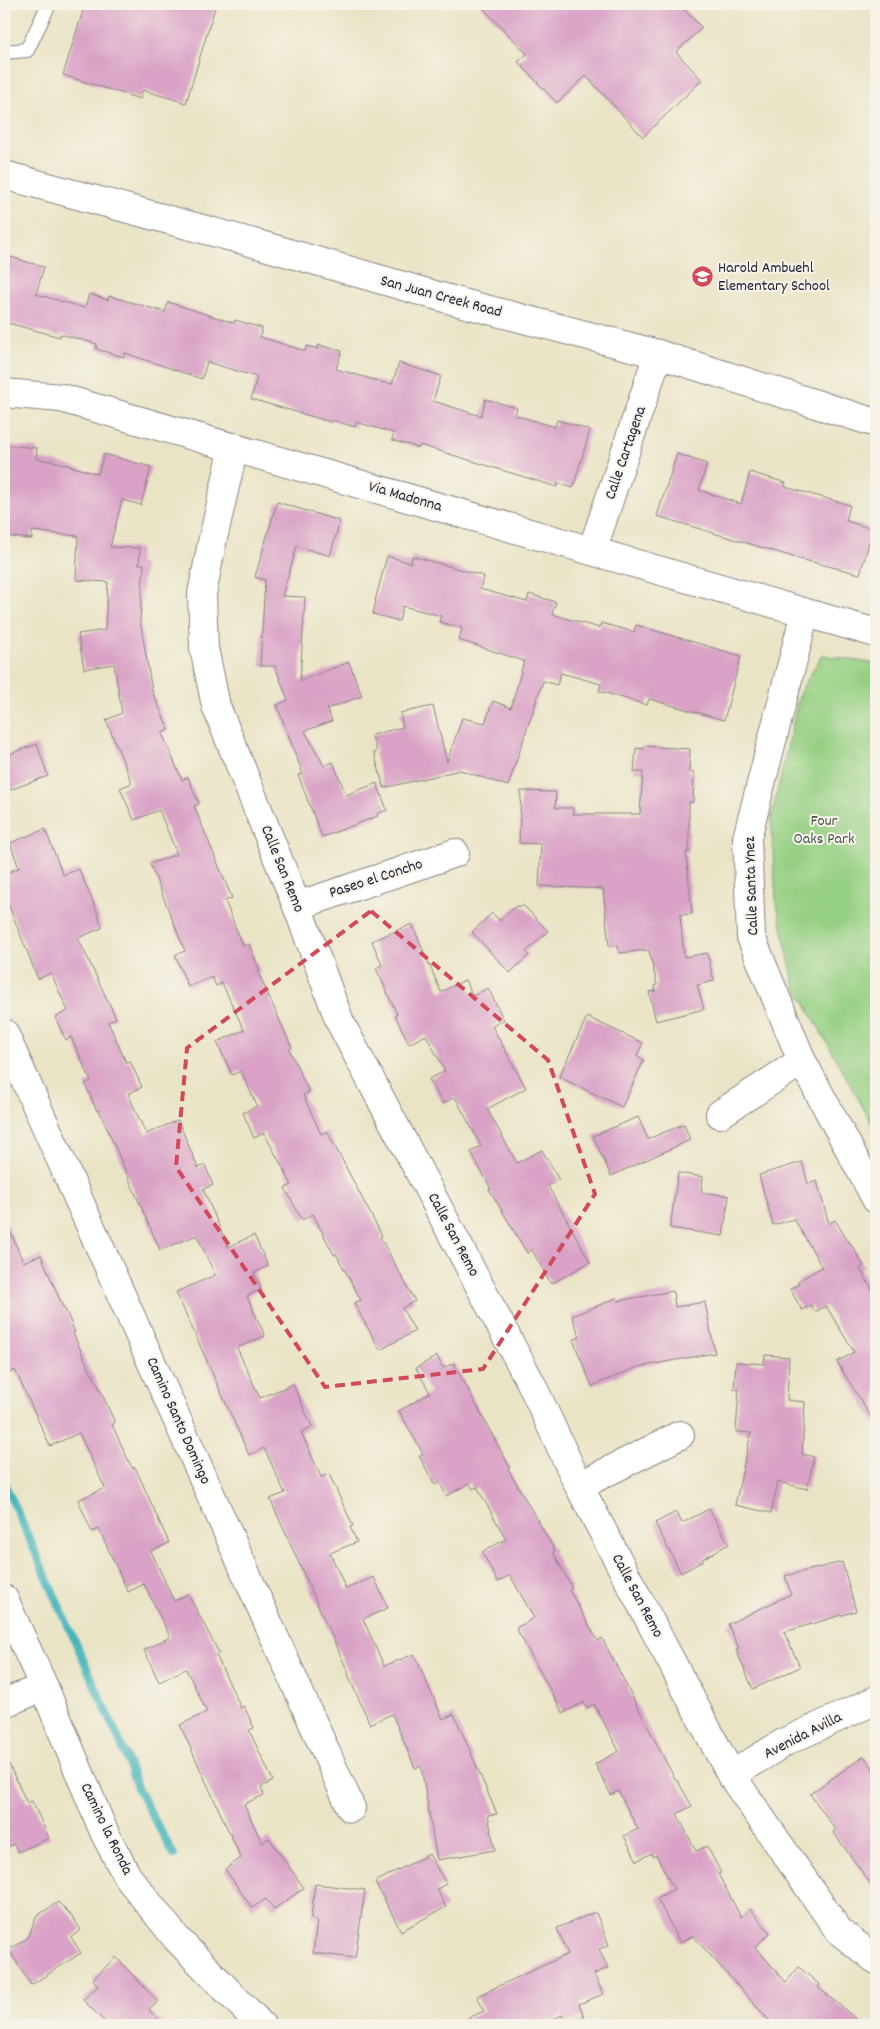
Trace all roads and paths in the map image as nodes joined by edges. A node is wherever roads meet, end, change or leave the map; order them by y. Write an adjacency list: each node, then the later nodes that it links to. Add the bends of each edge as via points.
1 (49, 4): 2 (lane, via 27,50)
2 (4, 52)
3 (4, 175): 4 (street, San Juan Creek Road, via 455,302)
4 (658, 354): 6 (street, San Juan Creek Road); 8 (street, Calle Cartagena)
5 (4, 393): 7 (street, Via Madonna, via 61,398)
6 (876, 423)
7 (234, 448): 8 (street, Via Madonna); 12 (street, Calle San Remo, via 202,594 204,648 216,706)
8 (592, 551): 9 (street, Via Madonna)
9 (805, 612): 10 (street, Via Madonna); 14 (street, Calle Santa Ynez, via 747,838 751,937)
10 (876, 633)
11 (455, 853): 12 (street, Paseo el Concho)
12 (298, 906): 18 (street, Calle San Remo, via 340,1022 532,1385)
13 (4, 1034): 24 (street, Camino Santo Domingo)
14 (802, 1061): 15 (street); 16 (street, Calle Santa Ynez)
15 (720, 1114)
16 (876, 1199)
17 (680, 1435): 18 (street)
18 (579, 1486): 23 (street, Calle San Remo)
19 (4, 1599): 20 (street, Camino la Ronda)
20 (44, 1687): 22 (street); 26 (street, Camino la Ronda, via 104,1832 127,1876 177,1939)
21 (876, 1700): 23 (street, Avenida Avilla, via 785,1742)
22 (4, 1703)
23 (731, 1775): 25 (street, Calle San Remo, via 839,1931)
24 (351, 1808)
25 (876, 1960)
26 (261, 2025)

